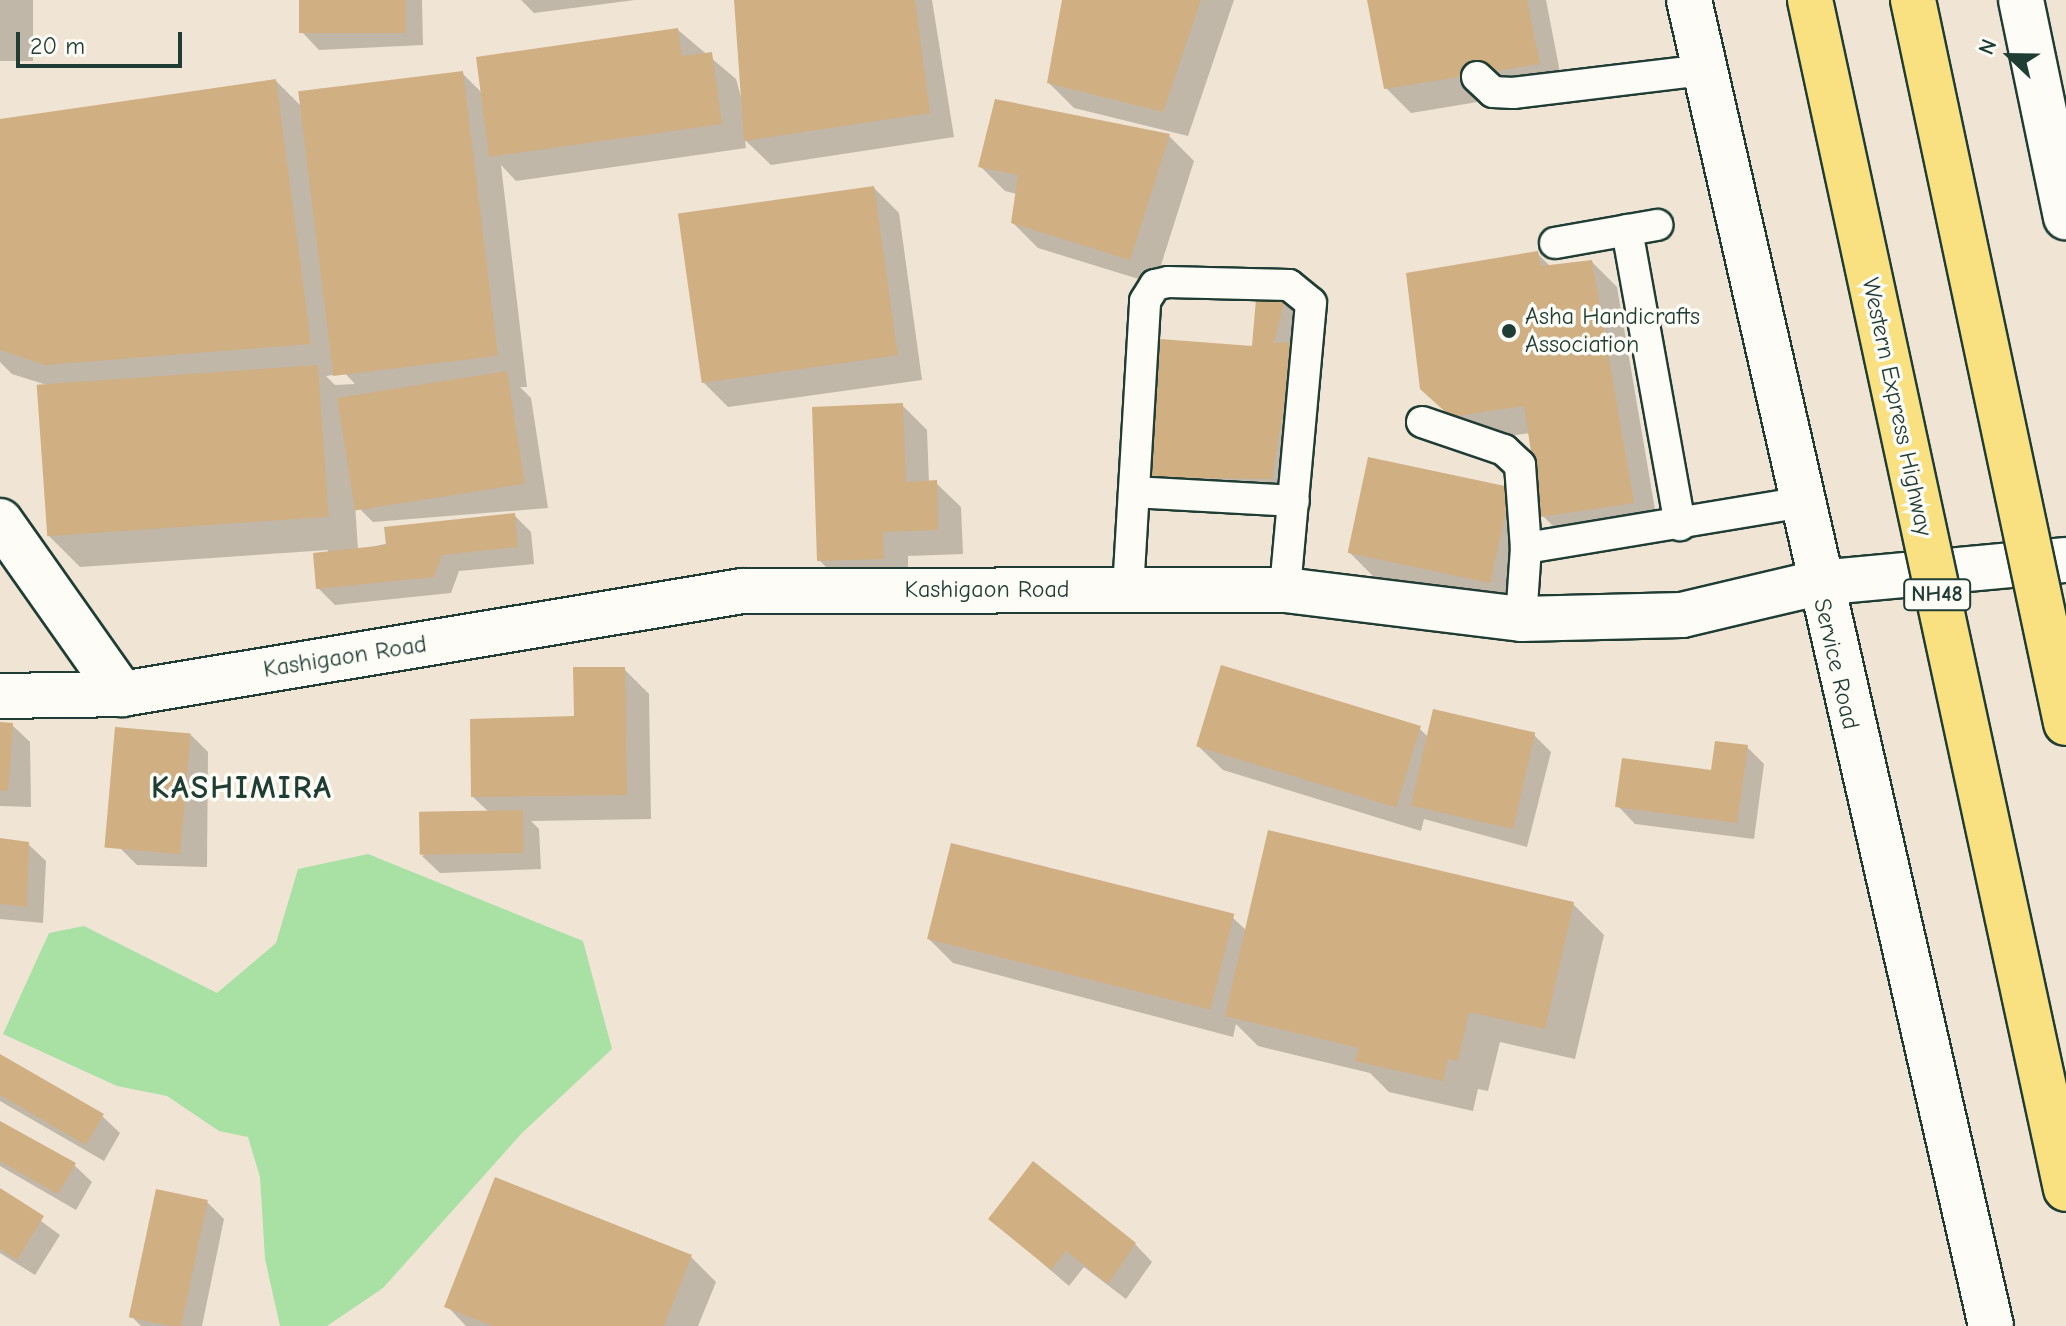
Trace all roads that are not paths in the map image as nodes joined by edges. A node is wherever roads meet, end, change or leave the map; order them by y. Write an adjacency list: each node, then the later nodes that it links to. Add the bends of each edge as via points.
1 (1689, 0): 5 (street, Service Road)
2 (1810, 0): 26 (highway, Western Express Highway / NH48, bridge)
3 (1913, 0): 25 (highway, bridge)
4 (2021, 0): 7 (street)
5 (1703, 70): 6 (lane, via 1513,93 1493,92); 14 (street, Service Road)
6 (1477, 77)
7 (2066, 217)
8 (1657, 225): 9 (lane)
9 (1627, 230): 10 (lane); 16 (lane)
10 (1555, 243)
11 (1422, 422): 17 (lane, via 1504,450 1520,465)
12 (1134, 492): 13 (lane); 13 (lane, via 1145,301 1155,285 1289,285 1311,303); 20 (lane)
13 (1294, 501): 21 (lane)
14 (1799, 503): 16 (lane); 19 (street, Service Road)
15 (0, 521): 23 (street)
16 (1680, 525): 17 (lane)
17 (1526, 548): 22 (lane)
18 (2066, 560): 19 (street, Kashigaon Road)
19 (1817, 583): 22 (street, Kashigaon Road, via 1682,615); 27 (street, Service Road)
20 (1128, 590): 21 (street, Kashigaon Road); 23 (street, Kashigaon Road, via 742,591)
21 (1285, 590): 22 (street, Kashigaon Road)
22 (1521, 619)
23 (122, 694): 24 (street, Kashigaon Road)
24 (0, 696)
25 (2066, 723)
26 (2066, 1189)
27 (1991, 1326)

